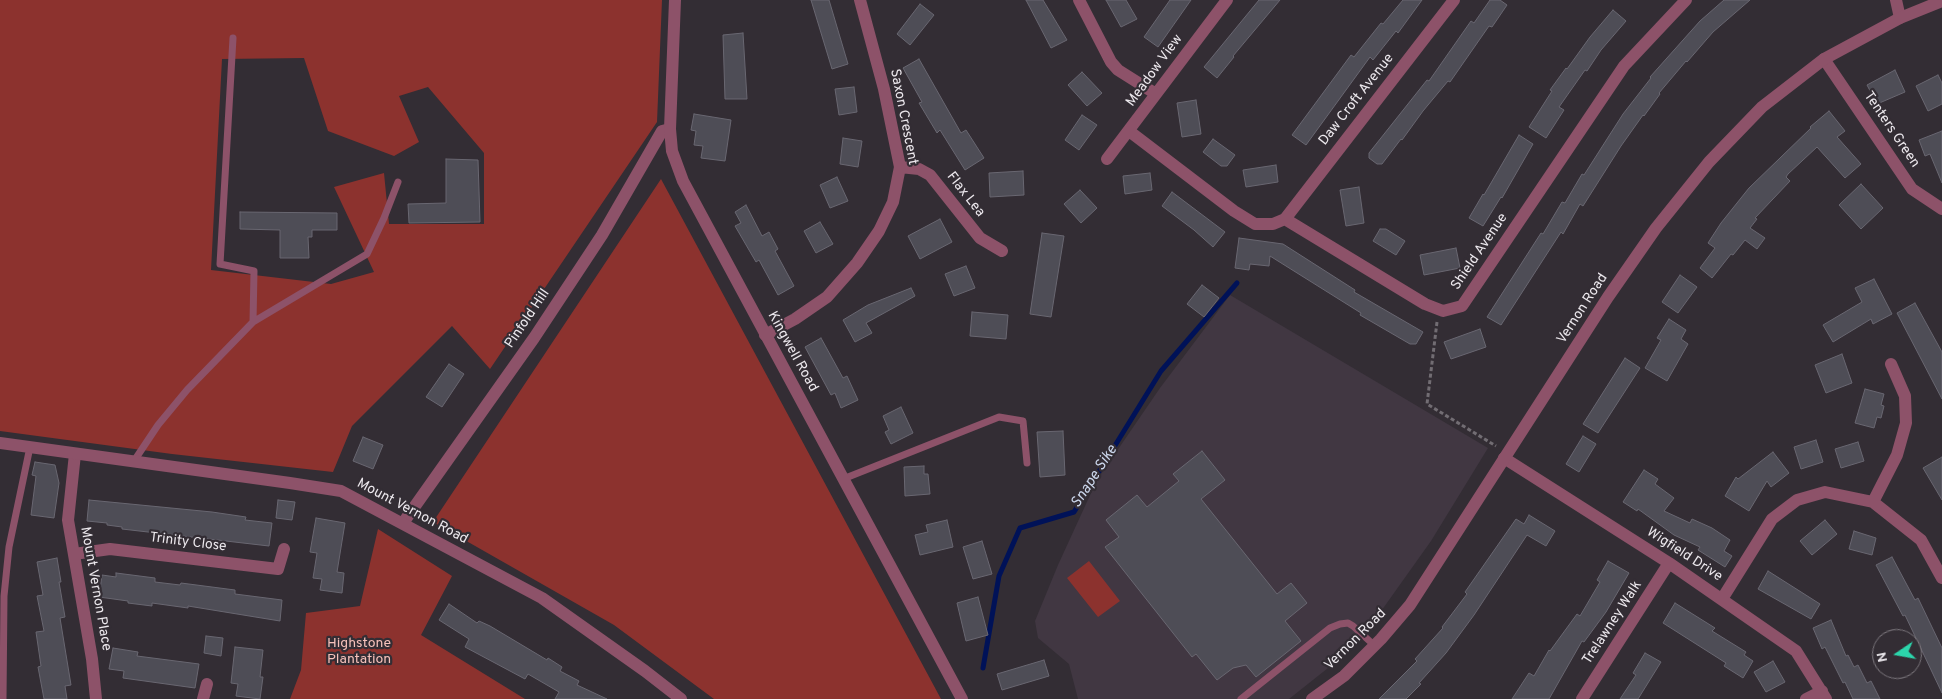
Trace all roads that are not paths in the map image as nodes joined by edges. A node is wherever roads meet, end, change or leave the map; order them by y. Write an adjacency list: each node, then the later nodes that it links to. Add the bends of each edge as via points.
1 (676, 0): 13 (street, Kingwell Road)
2 (860, 0): 16 (street, Saxon Crescent, via 884,89)
3 (1079, 0): 12 (street, via 1111,62)
4 (1227, 0): 12 (street, Meadow View)
5 (1454, 0): 19 (street, Daw Croft Avenue)
6 (1686, 0): 19 (street, Shield Avenue, via 1624,66 1462,306 1443,311 1425,304)
7 (1896, 0): 9 (street)
8 (1942, 1): 9 (street, Vernon Road)
9 (1900, 18): 11 (street, Vernon Road)
10 (233, 38): 21 (lane, via 220,264 254,271)
11 (1824, 59): 18 (street, Tenters Green, via 1912,189); 27 (street, Vernon Road, via 1762,107 1703,169 1656,228)
12 (1156, 94): 14 (street, Meadow View)
13 (670, 129): 22 (street, Kingwell Road, via 672,151 683,181); 32 (street, Pinfold Hill, via 662,131 602,235 534,338)
14 (1129, 131): 15 (street, Meadow View); 19 (street, via 1255,224 1273,224)
15 (1107, 159)
16 (900, 167): 20 (street, Flax Lea, via 919,169 930,175 980,238); 22 (street, Saxon Crescent, via 893,202 857,263 827,297)
17 (398, 182): 21 (lane, via 367,254)
18 (1942, 209)
19 (1285, 219)
20 (1002, 251)
21 (253, 322): 28 (lane, via 186,390)
22 (765, 335): 30 (street, Kingwell Road)
23 (1891, 364): 31 (street, via 1905,396 1906,422 1897,455)
24 (0, 443): 25 (street, Mount Vernon Road)
25 (30, 447): 26 (street, Mount Vernon Road); 41 (lane, via 9,547)
26 (75, 454): 28 (street, Mount Vernon Road); 34 (street, Mount Vernon Place, via 68,520)
27 (1504, 458): 35 (street, Wigfield Drive); 38 (street, Vernon Road, via 1410,605)
28 (134, 461): 32 (street, Mount Vernon Road, via 342,491)
29 (1027, 463): 30 (lane, via 1023,421 999,418)
30 (843, 479): 45 (street, Kingwell Road)
31 (1873, 502): 36 (street, via 1921,540); 37 (street, via 1825,492 1797,500 1772,519)
32 (403, 523): 44 (street, Mount Vernon Road, via 542,598)
33 (284, 550): 34 (street, Trinity Close, via 278,568 110,549)
34 (74, 554): 42 (street, Mount Vernon Place)
35 (1669, 563): 37 (street, Wigfield Drive); 48 (street, Trelawney Walk)
36 (1942, 578)
37 (1722, 598): 40 (street, Wigfield Drive, via 1796,651)
38 (1375, 646): 46 (lane, via 1354,626 1340,624 1330,628); 47 (street, Vernon Road, via 1344,676)
39 (207, 684): 43 (street)
40 (1824, 695): 49 (street)
41 (3, 699)
42 (96, 699)
43 (203, 699)
44 (681, 699)
45 (962, 699)
46 (1241, 699)
47 (1312, 699)
48 (1582, 699)
49 (1806, 699)

